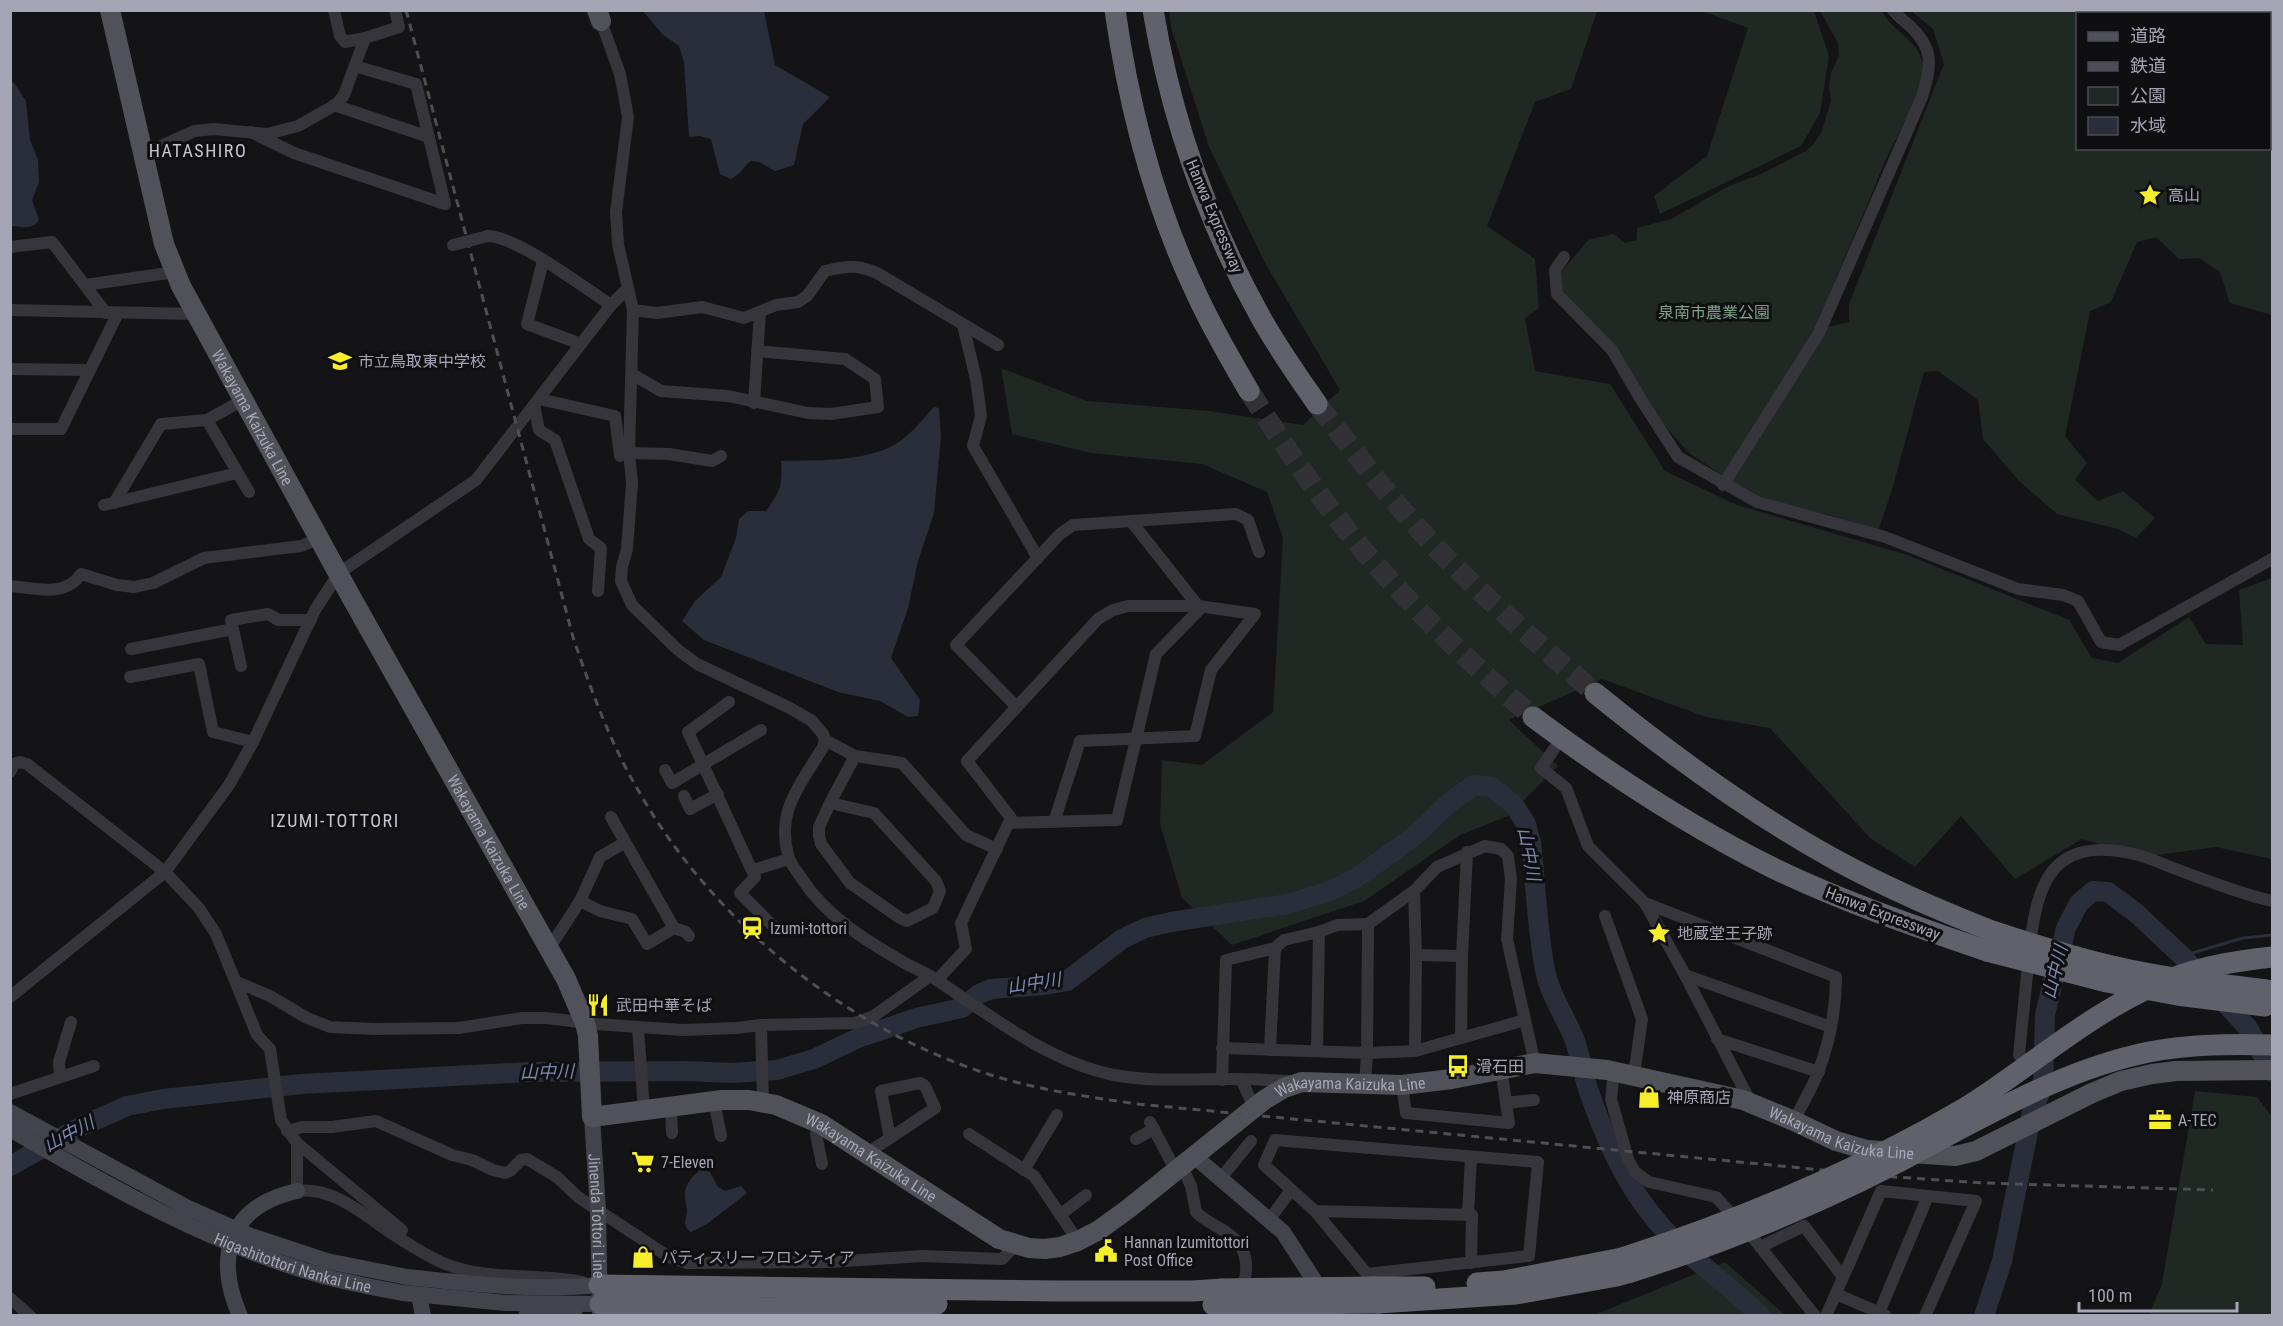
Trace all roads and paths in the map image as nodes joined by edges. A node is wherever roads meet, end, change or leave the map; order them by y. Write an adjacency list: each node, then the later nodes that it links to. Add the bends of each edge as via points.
1 (110, 10): 13 (main road, Wakayama Kaizuka Line)
2 (333, 10): 8 (street, via 345,42)
3 (395, 10): 8 (street, via 399,27)
4 (1115, 10): 34 (highway, via 1134,115 1169,227 1196,294)
5 (1153, 10): 38 (highway, Hanwa Expressway, via 1174,107 1214,220 1260,316)
6 (1893, 10): 44 (street, via 1928,49 1930,63 1922,97 1820,333)
7 (599, 16): 20 (street, via 620,74 628,117 616,225)
8 (365, 38): 9 (street)
9 (355, 66): 10 (street, via 344,95); 12 (street, via 416,84)
10 (334, 105): 11 (street, via 298,126 267,134); 12 (street)
11 (251, 132): 12 (street, via 294,153 445,204); 13 (street, via 194,131)
12 (429, 137)
13 (144, 154): 18 (main road, Wakayama Kaizuka Line, via 164,244)
14 (453, 245): 17 (street, bridge, via 498,237)
15 (10, 247): 19 (street, via 52,242)
16 (1564, 257): 44 (street, via 1555,270 1557,294 1612,350 1678,457)
17 (543, 261): 21 (street); 28 (street, via 527,324)
18 (175, 272): 19 (street); 26 (main road, Wakayama Kaizuka Line)
19 (85, 285): 25 (street)
20 (628, 288): 21 (street); 23 (street)
21 (611, 305): 28 (street)
22 (10, 310): 25 (street)
23 (633, 310): 24 (street, via 657,313 702,307 744,318); 33 (street)
24 (760, 312): 27 (street, via 807,297 825,271 862,266); 30 (street)
25 (112, 313): 26 (street); 32 (street)
26 (195, 314): 35 (main road, Wakayama Kaizuka Line)
27 (963, 325): 29 (street); 49 (street, via 981,416 973,446)
28 (581, 344): 36 (street)
29 (998, 345)
30 (758, 351): 37 (street); 37 (street, via 845,359 875,379 878,407 831,414)
31 (10, 369): 32 (street)
32 (88, 370): 40 (street, via 61,429)
33 (632, 374): 37 (street, via 660,391 728,396); 41 (street)
34 (1249, 391)
35 (243, 400): 39 (street); 47 (main road, Wakayama Kaizuka Line)
36 (537, 402): 41 (street, via 615,416); 51 (street, via 476,480); 53 (street, via 538,430 555,440 589,539 601,548)
37 (754, 403)
38 (1317, 404)
39 (207, 420): 43 (street); 43 (street, via 161,424 109,504)
40 (10, 429)
41 (624, 454): 42 (street, via 669,454 712,461); 66 (street, via 632,483 621,574 632,605 691,660 797,712 816,725)
42 (721, 456)
43 (237, 473): 45 (street)
44 (1723, 484): 50 (street, via 1756,502 1885,537 2018,589 2078,601 2101,642 2119,645)
45 (249, 492)
46 (1131, 521): 48 (street, via 1236,514 1248,520); 49 (street, via 1073,525); 54 (street)
47 (321, 538): 51 (main road, Wakayama Kaizuka Line); 52 (street, via 301,546 204,558 153,583 134,587 81,574 74,584 58,590)
48 (1259, 552)
49 (1038, 558): 62 (street, via 956,645)
50 (2272, 559)
51 (339, 573): 55 (street); 96 (main road, Wakayama Kaizuka Line)
52 (10, 586)
53 (598, 591)
54 (1200, 606): 62 (street, via 1128,606 1113,610 1098,620); 65 (street, via 1156,654); 65 (street, via 1256,614 1211,670 1195,736)
55 (311, 620): 56 (street, via 278,620 268,614 231,620); 67 (street)
56 (233, 629): 57 (street); 58 (street)
57 (131, 649)
58 (241, 666)
59 (130, 677): 67 (street, via 199,664 213,732)
60 (1595, 693): 95 (highway, Hanwa Expressway, via 1683,762 1782,829)
61 (729, 702): 70 (street, via 688,732)
62 (1017, 707): 78 (street, via 967,761 1011,818)
63 (1533, 717): 95 (highway, Hanwa Expressway, via 1650,799 1771,867 1869,909)
64 (761, 730): 70 (street)
65 (1138, 739): 77 (street, via 1080,741); 77 (street, via 1117,820)
66 (825, 740): 69 (street); 82 (street, via 786,815)
67 (253, 742): 84 (street, via 229,785)
68 (1554, 749): 88 (street, via 1541,768 1566,788 1588,846)
69 (855, 756): 75 (street); 80 (street, via 902,763 966,835)
70 (704, 764): 71 (street, via 672,783); 73 (street)
71 (664, 770)
72 (10, 772): 84 (street, via 14,764 27,765)
73 (718, 794): 74 (street, via 690,809); 83 (street)
74 (684, 796)
75 (830, 803): 75 (street, via 819,836 850,883 907,921 933,908 940,891 936,881 874,813)
76 (611, 817): 79 (street)
77 (1054, 822): 78 (street)
78 (1009, 824): 80 (street)
79 (624, 843): 86 (street, via 600,857 590,869); 91 (street)
80 (997, 849): 102 (street, via 961,923 966,949)
81 (1467, 852): 85 (street, via 1437,867); 99 (street); 106 (street, via 1485,846 1501,849 1508,856 1511,903 1507,939)
82 (789, 858): 83 (street); 102 (street, via 807,886 835,917)
83 (753, 870): 92 (street, via 755,877 740,893)
84 (165, 872): 103 (street, via 199,908 216,934); 104 (street)
85 (1414, 891): 90 (street); 98 (street)
86 (580, 901): 91 (street, via 632,919 647,944); 96 (street)
87 (2272, 901): 121 (street, via 2136,854 2088,850 2073,855 2046,880 2038,896)
88 (1645, 903): 101 (street); 109 (street, via 1836,977)
89 (1605, 916): 127 (street, via 1642,1019)
90 (1368, 924): 93 (street, via 1337,925); 119 (street)
91 (674, 928): 94 (street)
92 (778, 931)
93 (1318, 932): 97 (street, via 1284,940); 117 (street)
94 (689, 936)
95 (1989, 941): 105 (highway, Hanwa Expressway, bridge)
96 (548, 945): 111 (main road, Wakayama Kaizuka Line)
97 (1275, 948): 115 (street, via 1226,960); 116 (street)
98 (1416, 955): 99 (street); 118 (street)
99 (1462, 956): 112 (street)
100 (2272, 957): 121 (highway, bridge, via 2226,963 2168,980 2124,1001)
101 (1685, 975): 109 (street); 113 (street)
102 (934, 978): 108 (street, via 865,1020); 130 (street, via 1014,1033 1065,1059 1113,1075)
103 (237, 982): 111 (street, via 330,1027 459,1028 534,1018); 149 (street, via 257,1035 270,1049 279,1111)
104 (10, 997)
105 (2269, 998)
106 (1525, 1020): 112 (street); 120 (street)
107 (71, 1022): 128 (street, via 59,1062)
108 (761, 1025): 110 (street, via 682,1030); 135 (street)
109 (1831, 1027): 126 (street)
110 (638, 1028): 111 (street); 140 (street)
111 (586, 1030): 143 (main road, Wakayama Kaizuka Line)
112 (1461, 1038): 118 (street)
113 (1717, 1040): 126 (street); 139 (street)
114 (2272, 1045): 151 (highway, via 2235,1044 2149,1052 2054,1082)
115 (1222, 1048): 116 (street); 130 (street)
116 (1270, 1050): 117 (street)
117 (1317, 1051): 119 (street)
118 (1416, 1051): 119 (street)
119 (1367, 1053): 132 (street)
120 (1543, 1063): 123 (main road, Wakayama Kaizuka Line); 124 (main road, Wakayama Kaizuka Line)
121 (2016, 1065): 151 (highway)
122 (94, 1066): 128 (street)
123 (1501, 1068): 133 (main road, Wakayama Kaizuka Line); 138 (street)
124 (1611, 1070): 127 (main road, Wakayama Kaizuka Line); 175 (street, via 1611,1099 1635,1172 1648,1182 1716,1197)
125 (2272, 1070): 146 (main road, Wakayama Kaizuka Line, via 2176,1071 2121,1081 1976,1151 1955,1156 1867,1150 1836,1141)
126 (1819, 1072): 146 (street)
127 (1635, 1075): 139 (main road, Wakayama Kaizuka Line)
128 (60, 1077): 134 (street)
129 (1241, 1079): 130 (street); 131 (street); 142 (street)
130 (1222, 1080)
131 (1302, 1082): 132 (main road, Wakayama Kaizuka Line); 142 (main road, Wakayama Kaizuka Line)
132 (1365, 1084): 133 (main road, Wakayama Kaizuka Line)
133 (1402, 1085): 138 (street, via 1406,1113 1509,1123)
134 (10, 1094)
135 (764, 1095): 137 (main road, Wakayama Kaizuka Line); 147 (main road, Wakayama Kaizuka Line)
136 (1534, 1100): 138 (street)
137 (714, 1101): 141 (main road, Wakayama Kaizuka Line); 153 (street)
138 (1506, 1103)
139 (1751, 1103): 146 (main road, Wakayama Kaizuka Line)
140 (644, 1104): 141 (main road, Wakayama Kaizuka Line); 143 (main road, Wakayama Kaizuka Line)
141 (671, 1106): 150 (street)
142 (1254, 1107): 161 (main road, Wakayama Kaizuka Line)
143 (592, 1109): 168 (main road, Jinenda Tottori Line)
144 (10, 1112): 179 (main road, Higashitottori Nankai Line, bridge, via 186,1207 251,1236)
145 (1057, 1115): 162 (street, via 1054,1129)
146 (1794, 1121)
147 (821, 1124): 158 (main road, Wakayama Kaizuka Line); 160 (street, via 816,1134)
148 (10, 1129): 179 (main road, Higashitottori Nankai Line, bridge, via 216,1238 324,1276)
149 (286, 1131): 157 (street); 168 (street, via 376,1121 498,1172 510,1171 527,1159)
150 (672, 1133)
151 (1935, 1133): 183 (highway, bridge, via 1898,1163 1807,1205 1691,1253 1627,1265 1617,1276 1516,1294 1376,1295)
152 (969, 1134): 162 (street)
153 (721, 1136)
154 (890, 1138): 154 (street, via 935,1108 925,1086 920,1083 881,1091); 158 (street)
155 (1136, 1139): 161 (street, via 1152,1126)
156 (1251, 1141): 163 (street)
157 (297, 1143): 165 (street); 178 (street, via 411,1236 448,1256 496,1270)
158 (866, 1154): 174 (main road, Wakayama Kaizuka Line, via 992,1235)
159 (1471, 1157): 164 (street, via 1275,1140 1264,1165); 171 (street); 176 (street, via 1538,1162 1529,1256)
160 (822, 1164)
161 (1184, 1164): 163 (main road); 173 (main road, Wakayama Kaizuka Line, via 1099,1230); 183 (street, via 1196,1212 1237,1240 1246,1254 1246,1281)
162 (1024, 1170): 170 (street, via 1034,1176)
163 (1221, 1178): 172 (main road)
164 (1291, 1190): 169 (street); 172 (street)
165 (297, 1191): 178 (street, via 319,1191 342,1200 403,1241 448,1265); 187 (main road, via 259,1207 233,1237 227,1278)
166 (1086, 1195): 170 (street)
167 (1928, 1196): 177 (street, via 1881,1191); 184 (street); 193 (street, via 1976,1201)
168 (598, 1210): 174 (street, via 669,1257 687,1263 830,1262 923,1256 1002,1260); 182 (main road, Jinenda Tottori Line)
169 (1315, 1211): 171 (street); 176 (street, via 1367,1274)
170 (1060, 1215): 173 (street)
171 (1468, 1215): 176 (street, via 1472,1215)
172 (1269, 1220): 190 (main road, via 1283,1232)
173 (1078, 1241): 174 (main road, Wakayama Kaizuka Line, via 1045,1249)
174 (1016, 1245)
175 (1760, 1247): 177 (street, via 1804,1226); 191 (street)
176 (1471, 1263)
177 (1843, 1277): 180 (street)
178 (506, 1279): 179 (main road, Higashitottori Nankai Line); 182 (main road, Higashitottori Nankai Line, via 564,1288)
179 (410, 1288): 182 (main road, Higashitottori Nankai Line, via 506,1303); 188 (main road)
180 (1836, 1294): 184 (street); 192 (street)
181 (10, 1298): 186 (street)
182 (600, 1302): 183 (highway, via 776,1308); 185 (main road)
183 (1221, 1303)
184 (1882, 1314)
185 (545, 1315): 189 (main road)
186 (30, 1316)
187 (240, 1316)
188 (423, 1316)
189 (526, 1316)
190 (1337, 1316)
191 (1815, 1316)
192 (1826, 1316)
193 (1925, 1316)

